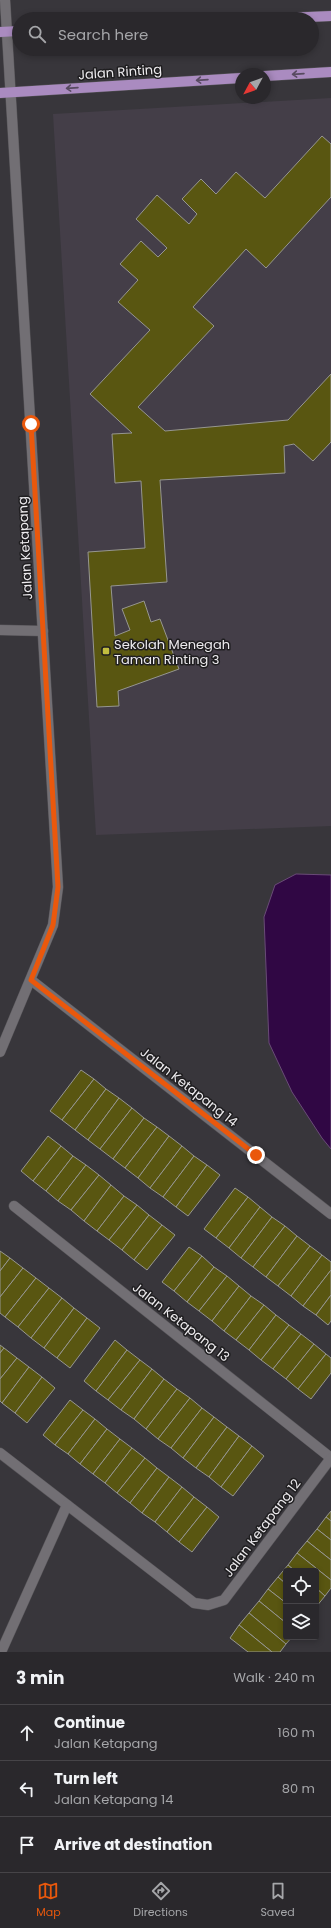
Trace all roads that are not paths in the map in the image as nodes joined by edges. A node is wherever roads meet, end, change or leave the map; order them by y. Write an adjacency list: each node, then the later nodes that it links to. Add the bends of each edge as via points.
1 (4, 0): 4 (street, Jalan Ketapang)
2 (331, 16): 3 (main road)
3 (319, 17)
4 (3, 32): 8 (street, Jalan Ketapang)
5 (331, 72): 6 (main road, one-way to 6)
6 (271, 76)
7 (235, 78): 8 (main road, Jalan Rinting, one-way to 8)
8 (11, 92): 9 (main road, Jalan Rinting); 11 (street, Jalan Ketapang)
9 (0, 93)
10 (0, 630): 11 (street)
11 (43, 631): 12 (street, Jalan Ketapang, via 58,887 53,925)
12 (31, 980): 13 (street, Jalan Ketapang); 15 (street, Jalan Ketapang 14)
13 (0, 1052)
14 (14, 1206): 17 (street, Jalan Ketapang 13)
15 (331, 1214)
16 (0, 1453): 18 (street)
17 (331, 1458): 18 (street, Jalan Ketapang 12, via 224,1600 208,1605 194,1603)
18 (67, 1505): 19 (street)
19 (1, 1652)

